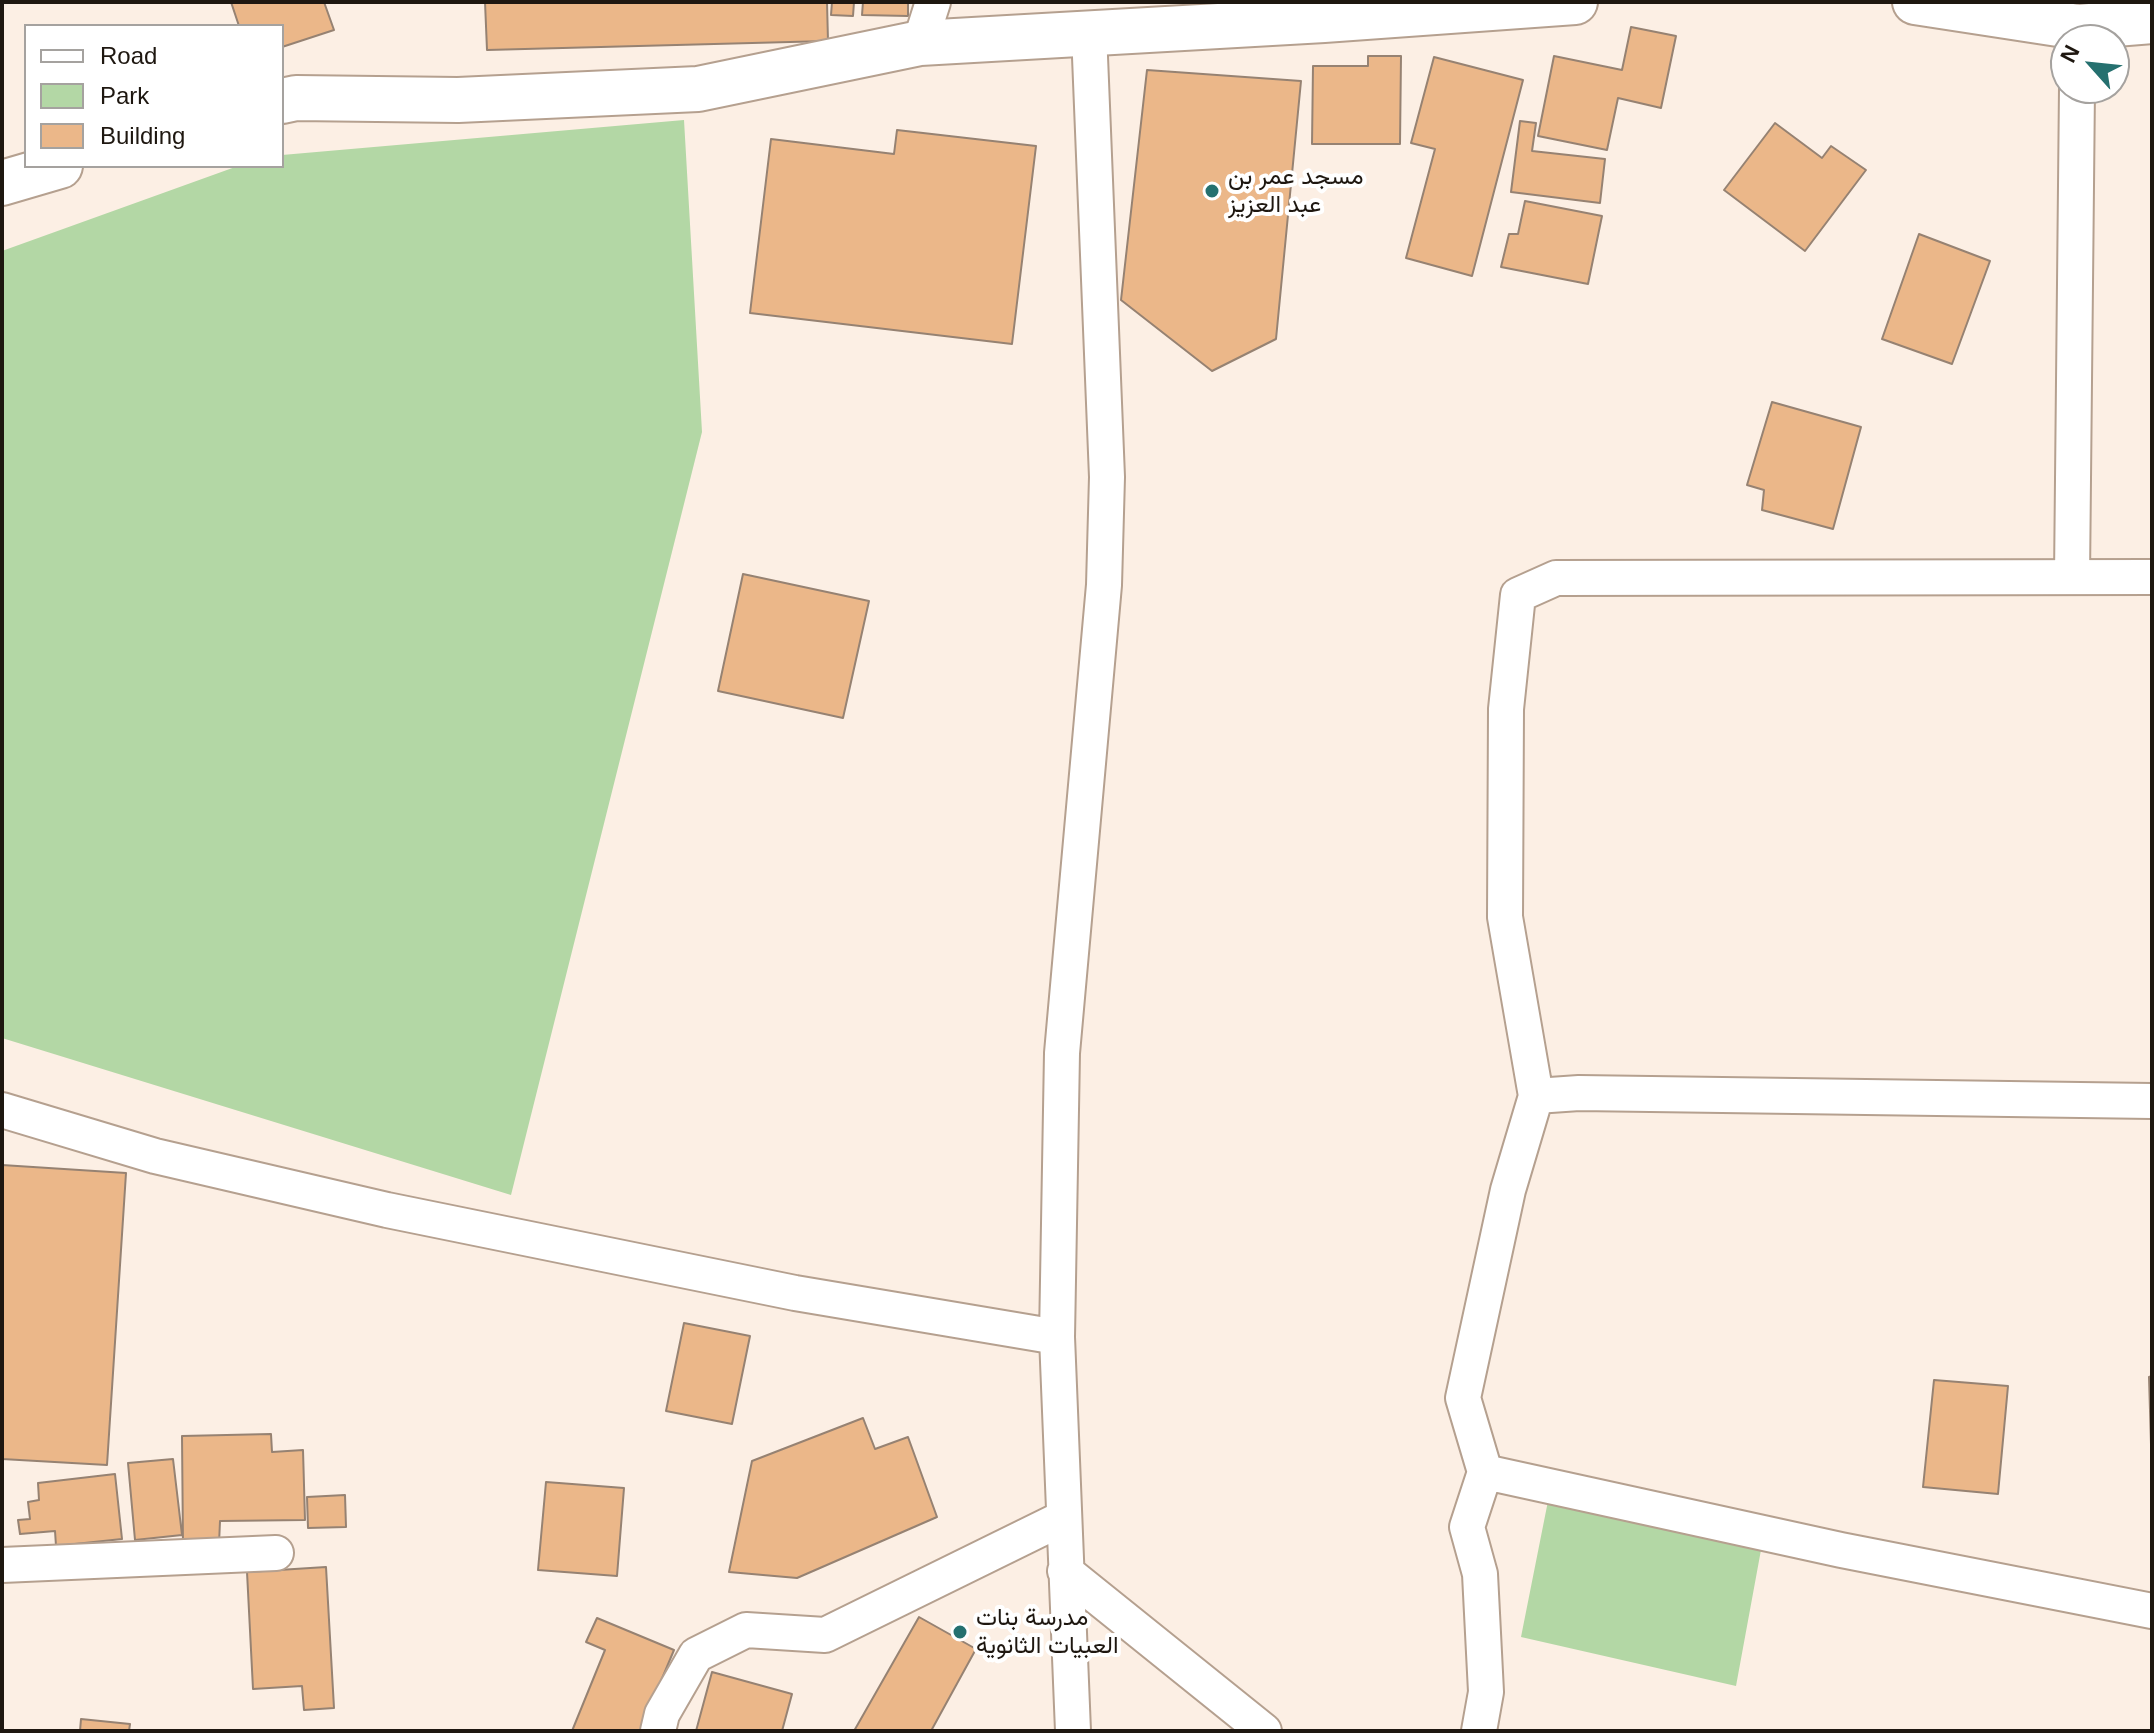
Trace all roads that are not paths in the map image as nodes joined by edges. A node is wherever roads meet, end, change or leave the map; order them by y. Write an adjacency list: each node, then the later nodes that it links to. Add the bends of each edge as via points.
1 (1575, 2): 3 (street, via 1324,20)
2 (1915, 2): 7 (street)
3 (1093, 17): 5 (street); 17 (street, via 1107,477 1104,585 1062,1053)
4 (2152, 21): 6 (street)
5 (926, 22): 8 (street, via 698,89 458,100)
6 (2130, 25)
7 (2050, 29)
8 (284, 101)
9 (2077, 104): 12 (street)
10 (53, 168): 11 (street)
11 (2, 183)
12 (2072, 577): 13 (street); 14 (street, via 1556,578 1518,595 1506,709 1505,917)
13 (2152, 577)
14 (1536, 1096): 15 (street); 18 (street, via 1508,1190 1463,1398)
15 (2152, 1101)
16 (2, 1110): 17 (street, via 155,1156 402,1213 795,1293)
17 (1057, 1337): 19 (street)
18 (1485, 1472): 23 (street); 27 (street, via 1467,1527 1480,1574 1486,1692)
19 (1063, 1518): 22 (street); 24 (street, via 825,1635 746,1630 696,1655 662,1714)
20 (276, 1553): 21 (street)
21 (2, 1565)
22 (1065, 1571): 25 (street); 26 (street)
23 (2152, 1611)
24 (658, 1731)
25 (1073, 1731)
26 (1264, 1731)
27 (1479, 1731)

